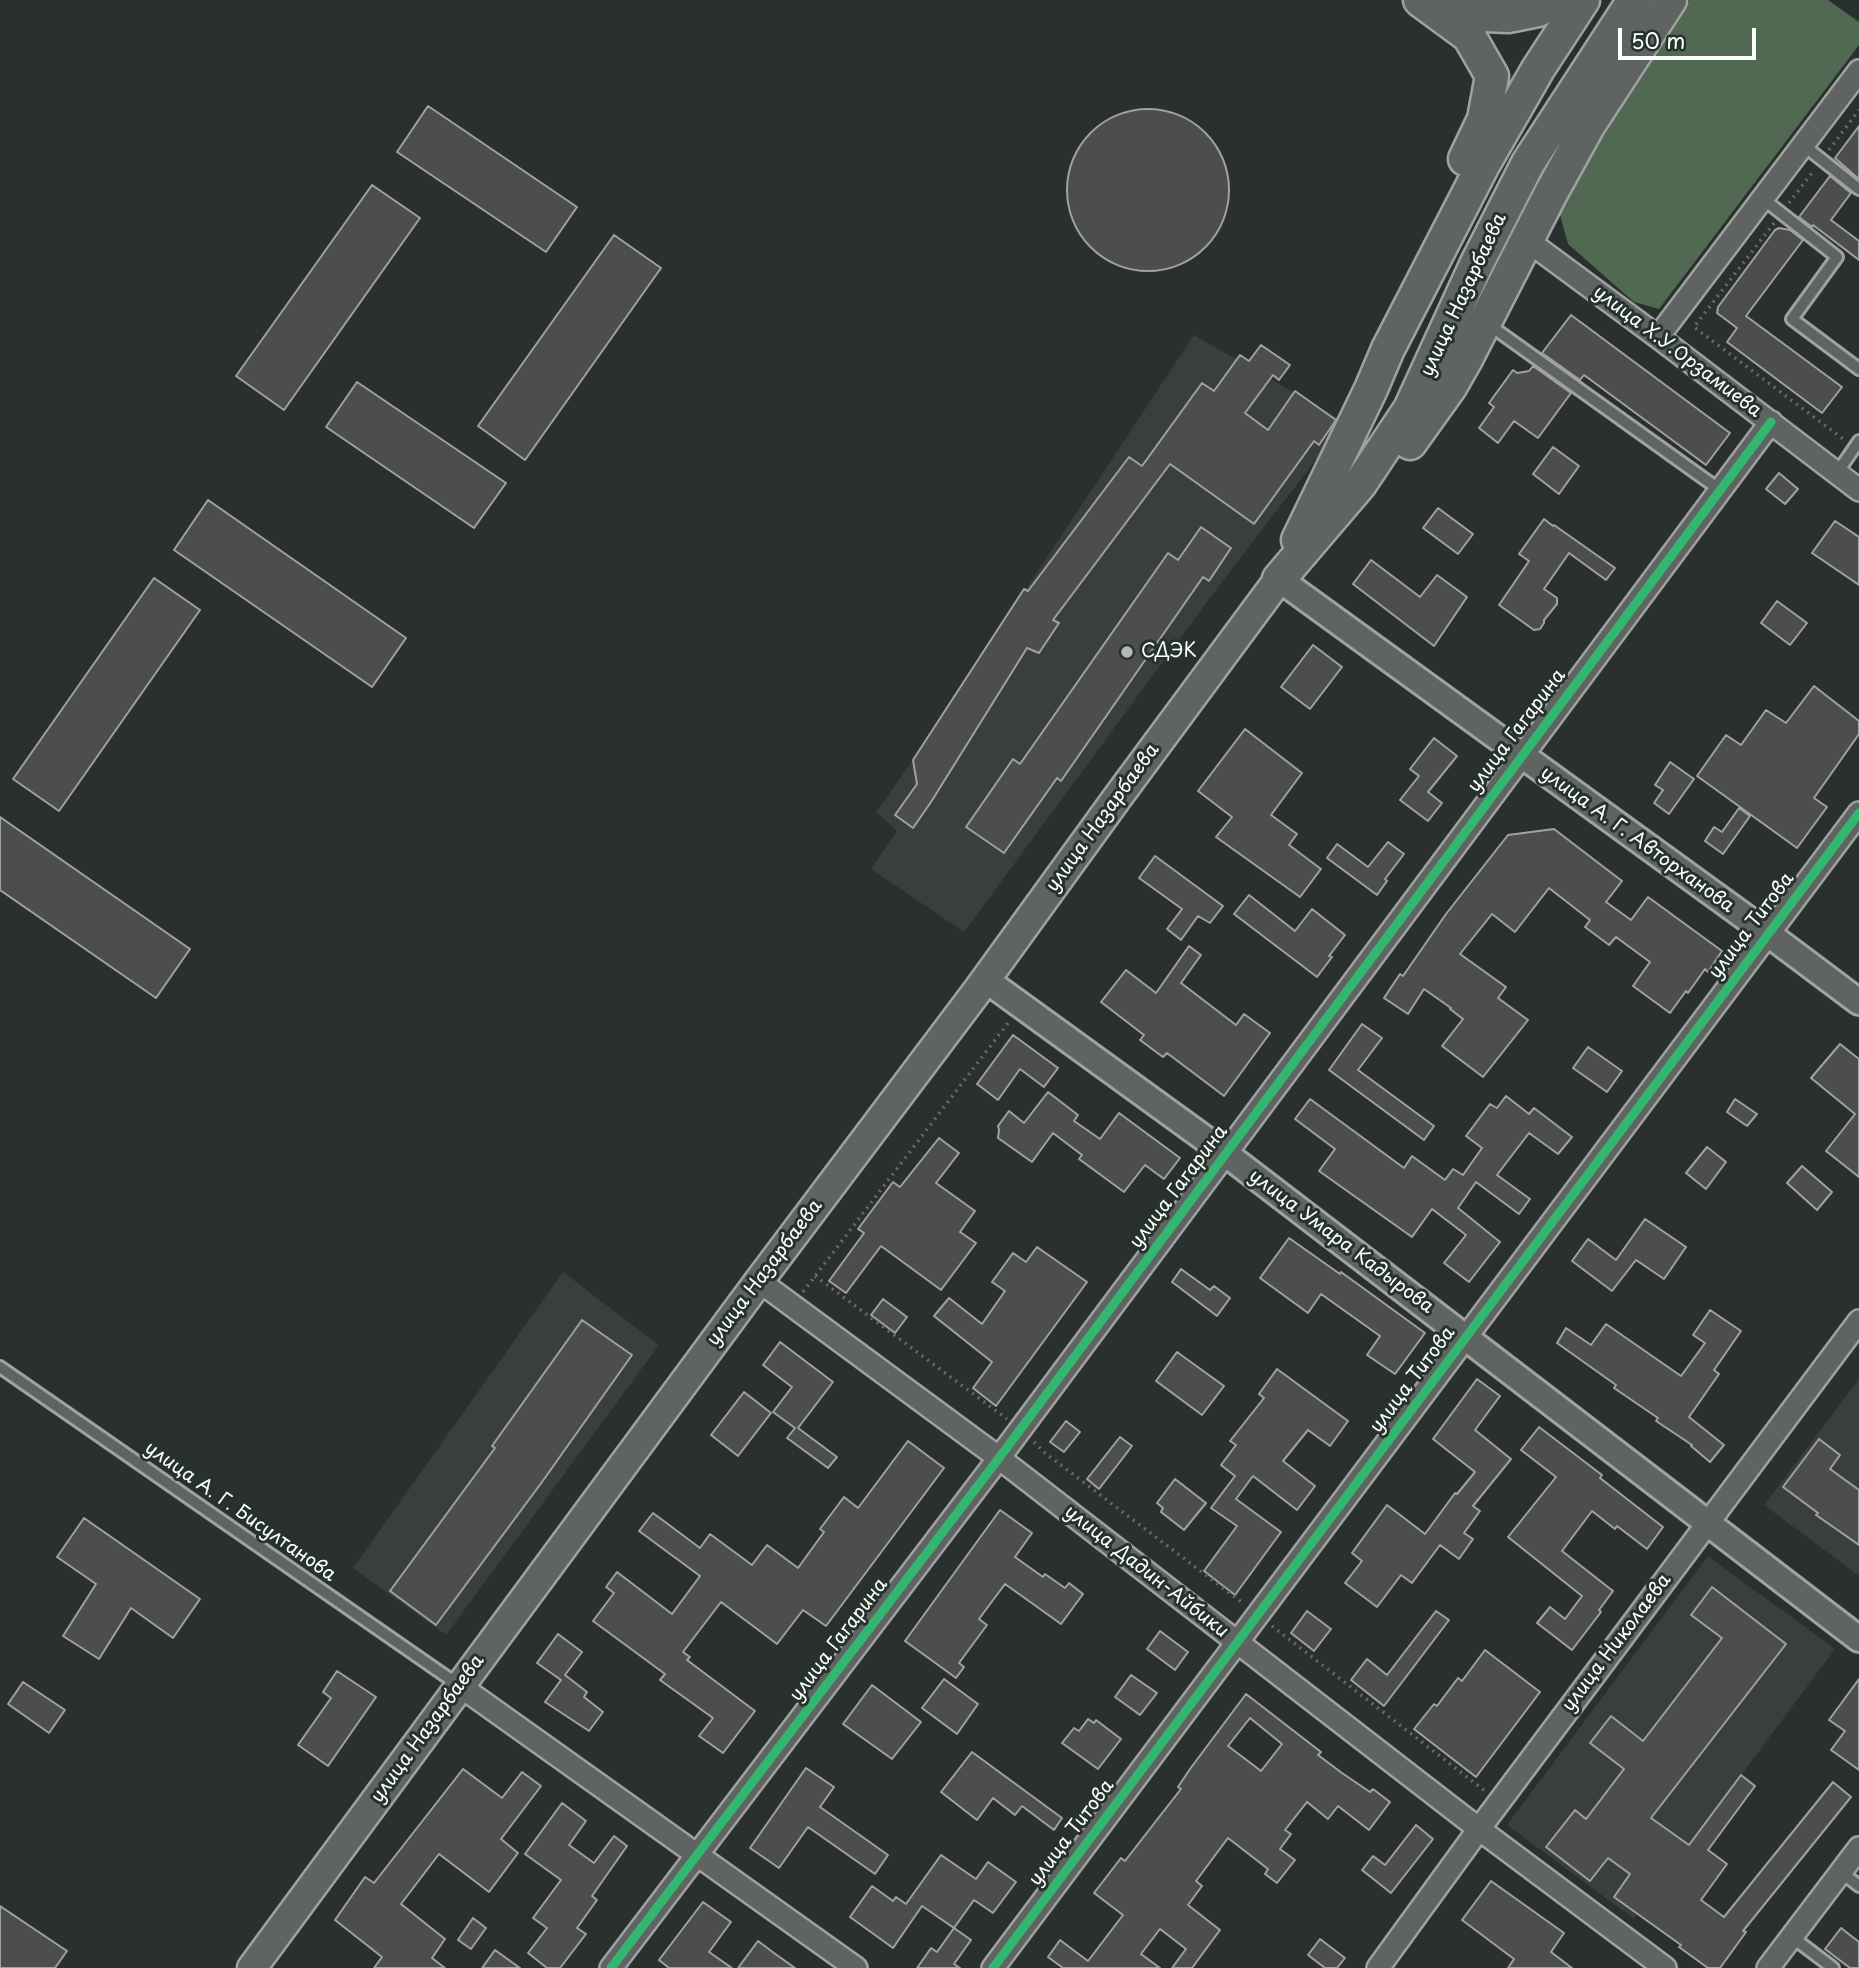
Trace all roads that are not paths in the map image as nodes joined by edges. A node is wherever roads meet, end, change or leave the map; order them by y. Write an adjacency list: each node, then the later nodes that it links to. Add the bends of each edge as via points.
1 (1420, 0): 14 (main road, via 1469,36 1492,76 1484,119 1434,221)
2 (1452, 0): 3 (main road, via 1485,15 1508,16 1538,10)
3 (1556, 0)
4 (1583, 0): 14 (main road, улица Назарбаева, via 1483,165)
5 (1634, 0): 21 (main road, улица Назарбаева, via 1528,163 1410,409)
6 (1670, 0): 11 (main road, via 1588,126)
7 (1859, 71): 8 (street)
8 (1802, 145): 9 (lane); 10 (street)
9 (1859, 189)
10 (1762, 198): 13 (street); 15 (lane, via 1837,257 1792,319)
11 (1528, 241): 12 (main road); 13 (street, улица Х.У.Орзамиева)
12 (1485, 322): 19 (lane); 21 (main road, via 1450,387 1404,451)
13 (1658, 337): 16 (street, улица Х.У.Орзамиева)
14 (1388, 349): 22 (main road, улица Назарбаева)
15 (1859, 369)
16 (1770, 422): 18 (street, улица Х.У.Орзамиева); 19 (street, улица Гагарина)
17 (1857, 444): 18 (lane)
18 (1837, 473): 20 (street, улица Х.У.Орзамиева)
19 (1720, 490): 23 (street, улица Гагарина)
20 (1859, 490)
21 (1333, 516): 22 (main road, улица Назарбаева)
22 (1279, 579): 23 (street, улица А. Г. Авторханова); 26 (main road, улица Назарбаева)
23 (1520, 756): 25 (street, улица А. Г. Авторханова); 28 (street, улица Гагарина)
24 (1859, 813): 25 (street, улица Титова)
25 (1767, 933): 27 (street, улица А. Г. Авторханова); 31 (street, улица Титова)
26 (986, 979): 28 (street, улица Умара Кадырова); 29 (main road, улица Назарбаева)
27 (1859, 1002)
28 (1226, 1154): 31 (street, улица Умара Кадырова); 33 (street, улица Гагарина)
29 (759, 1281): 33 (street, улица Дадин-Айбики); 37 (main road, улица Назарбаева)
30 (1859, 1321): 34 (street, улица Николаева)
31 (1467, 1338): 34 (street, улица Умара Кадырова); 36 (street, улица Титова)
32 (0, 1367): 37 (lane, улица А. Г. Бисултанова)
33 (999, 1458): 36 (street, улица Дадин-Айбики); 39 (street, улица Гагарина)
34 (1707, 1522): 35 (street, улица Умара Кадырова); 38 (street, улица Николаева)
35 (1859, 1639)
36 (1236, 1642): 38 (street, улица Дадин-Айбики); 46 (street, улица Титова)
37 (460, 1686): 39 (street); 43 (main road, улица Назарбаева)
38 (1479, 1829): 47 (street, улица Николаева); 48 (street, улица Дадин-Айбики)
39 (698, 1856): 44 (street, улица Гагарина); 45 (street)
40 (1852, 1860): 41 (lane); 42 (street)
41 (1859, 1886)
42 (1792, 1937): 49 (street); 50 (lane)
43 (251, 1968)
44 (611, 1968)
45 (856, 1968)
46 (993, 1968)
47 (1378, 1968)
48 (1665, 1968)
49 (1769, 1968)
50 (1833, 1968)

